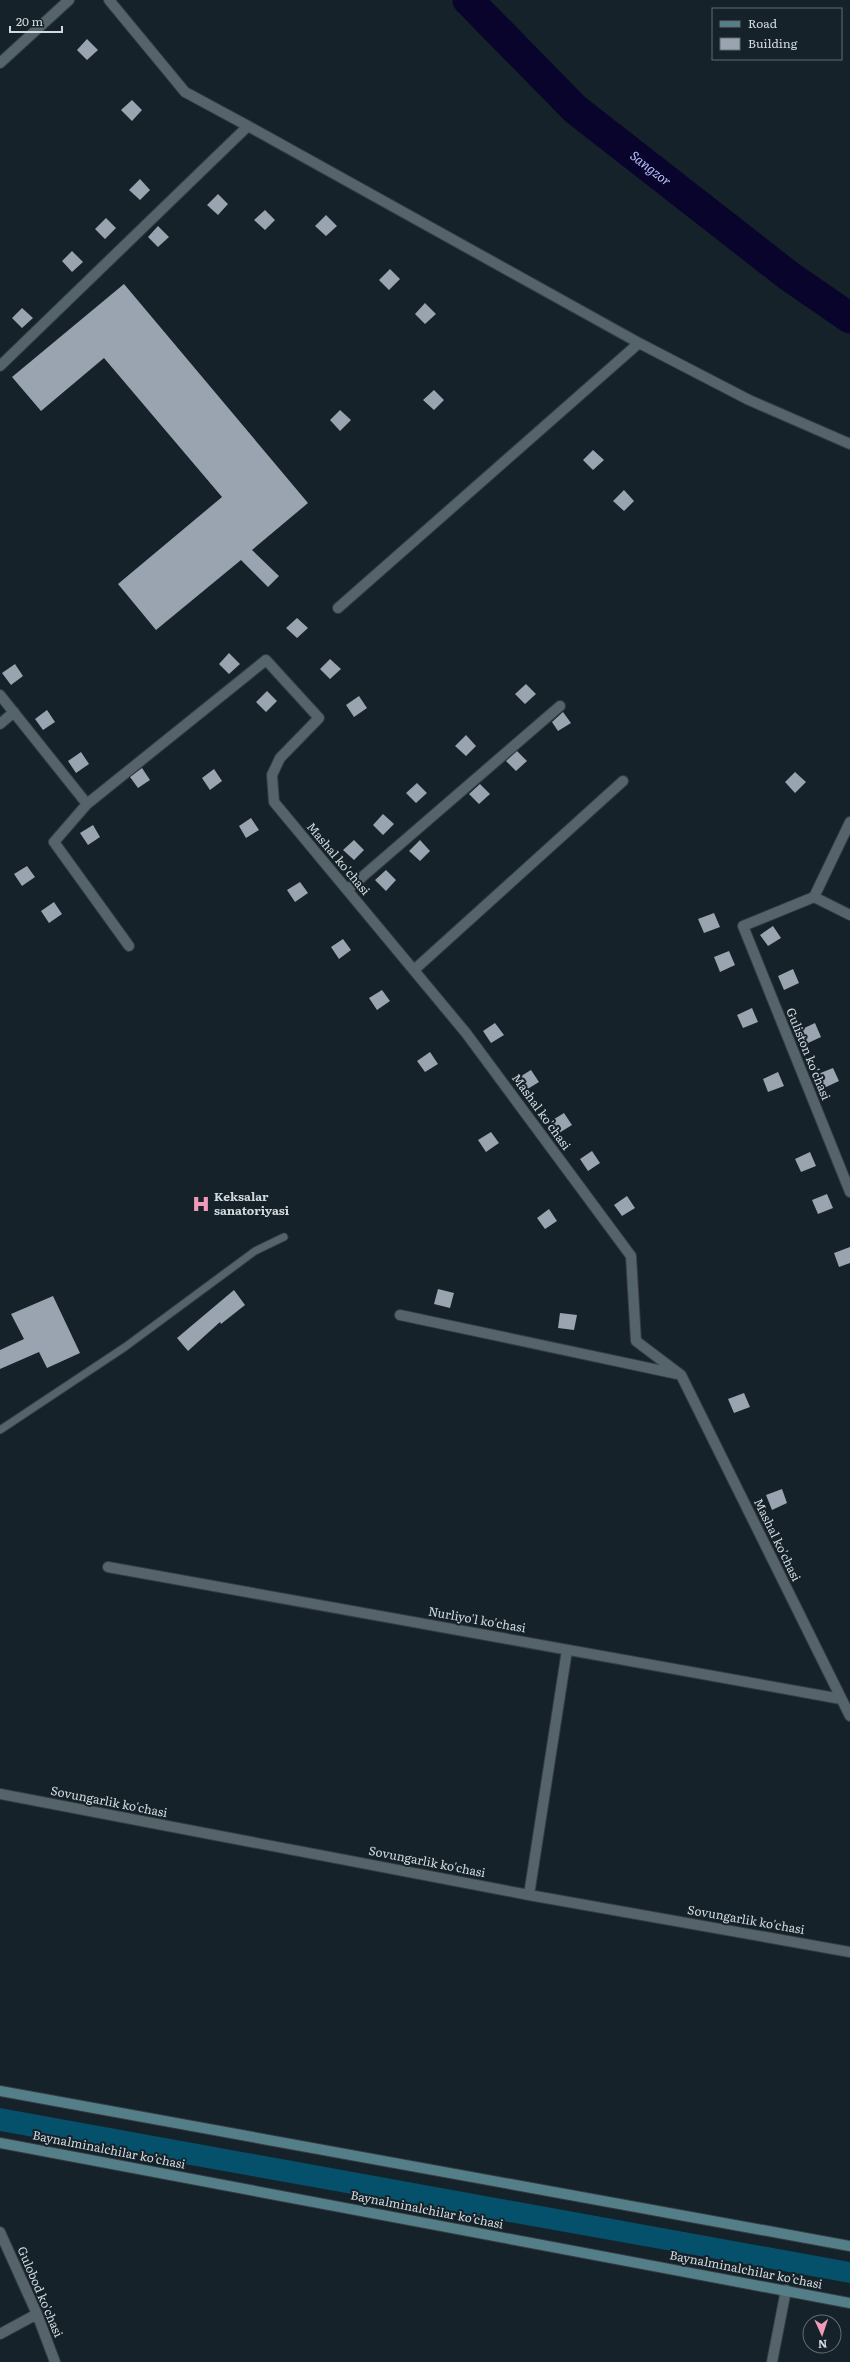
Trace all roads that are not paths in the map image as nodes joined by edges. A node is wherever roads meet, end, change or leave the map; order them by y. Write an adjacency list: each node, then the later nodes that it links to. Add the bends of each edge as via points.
1 (69, 0): 3 (street)
2 (110, 0): 4 (street, via 184,92)
3 (0, 63)
4 (248, 126): 5 (street); 6 (street)
5 (639, 343): 7 (street, via 749,400); 8 (street)
6 (0, 366)
7 (850, 444)
8 (338, 608)
9 (0, 695): 11 (street)
10 (560, 706): 16 (street)
11 (14, 712): 12 (street); 14 (street)
12 (0, 724)
13 (623, 781): 20 (street)
14 (87, 804): 16 (street, Mashal ko'chasi, via 266,660 319,718 280,758 272,775 274,802); 19 (street, via 54,842)
15 (850, 822): 17 (street)
16 (347, 890): 20 (street, Mashal ko'chasi)
17 (814, 897): 18 (street); 21 (street, Guliston ko'chasi, via 743,926)
18 (850, 915)
19 (129, 946)
20 (414, 970): 24 (street, Mashal ko'chasi, via 466,1033 631,1256 636,1341)
21 (850, 1192)
22 (284, 1237): 25 (lane, via 255,1251 125,1347)
23 (400, 1315): 24 (street)
24 (681, 1375): 28 (street, Mashal ko'chasi)
25 (0, 1430)
26 (108, 1567): 27 (street, Nurliyo'l ko'chasi)
27 (567, 1650): 28 (street, Nurliyo'l ko'chasi); 31 (street)
28 (841, 1699): 29 (street, Mashal ko'chasi)
29 (850, 1716)
30 (0, 1794): 31 (street, Sovungarlik ko'chasi)
31 (529, 1895): 32 (street, Sovungarlik ko'chasi)
32 (850, 1952)
33 (0, 2091): 36 (main road)
34 (0, 2143): 37 (main road, Baynalminalchilar ko’chasi)
35 (0, 2232): 39 (street, Gulobod ko'chasi)
36 (850, 2246)
37 (786, 2290): 38 (main road, Baynalminalchilar ko’chasi); 42 (street)
38 (850, 2302)
39 (37, 2314): 40 (street); 41 (street, Gulobod ko'chasi)
40 (0, 2334)
41 (55, 2362)
42 (772, 2362)

